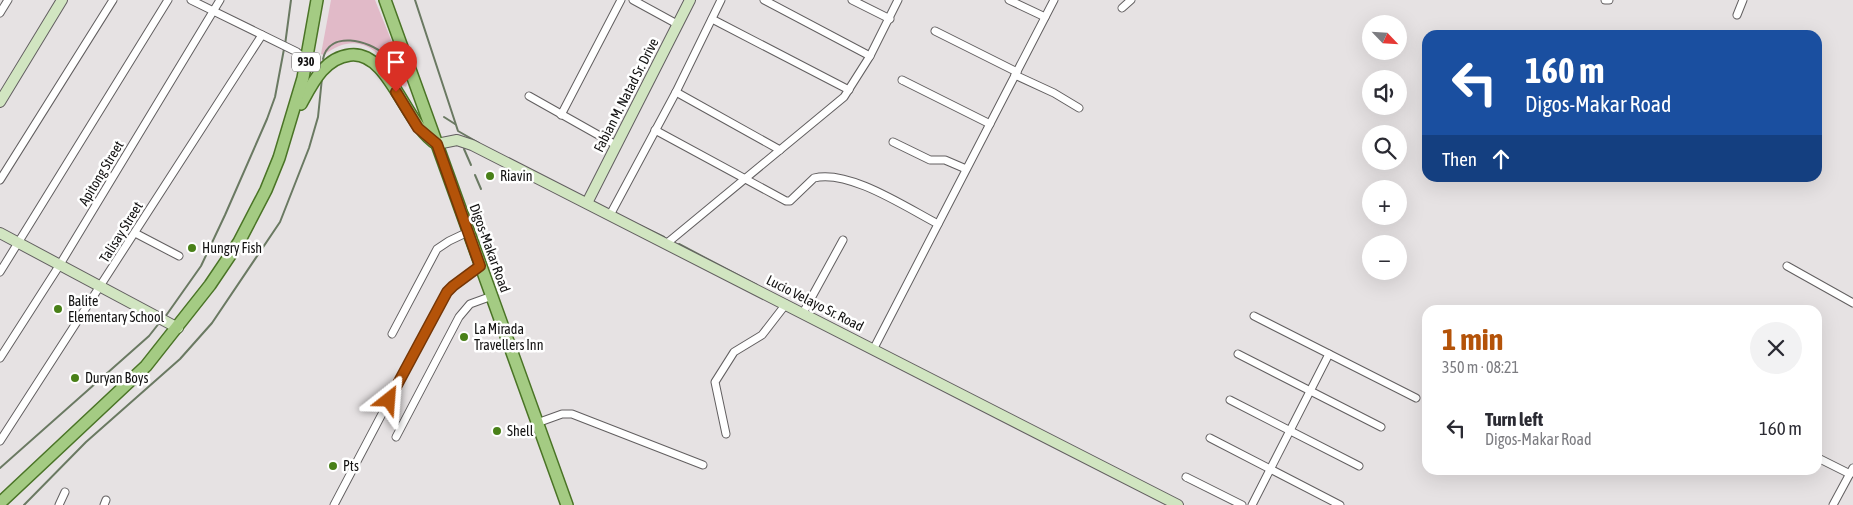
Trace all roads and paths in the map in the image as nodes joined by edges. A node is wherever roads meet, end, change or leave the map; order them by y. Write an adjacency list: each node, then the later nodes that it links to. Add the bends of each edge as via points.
1 (8, 0): 24 (street)
2 (62, 0): 39 (main road)
3 (113, 0): 51 (street)
4 (168, 0): 59 (street)
5 (191, 0): 23 (street)
6 (220, 0): 23 (street, Apitong Street)
7 (317, 0): 33 (main road, 930)
8 (386, 0): 46 (main road, Digos-Makar Road)
9 (622, 0): 41 (street)
10 (633, 0): 29 (street)
11 (690, 0): 29 (main road, Fabian M. Natad Sr. Drive)
12 (721, 0): 27 (street)
13 (764, 0): 32 (street)
14 (852, 0): 28 (street)
15 (898, 0): 28 (street)
16 (1009, 0): 26 (street)
17 (1054, 0): 26 (street)
18 (1131, 0): 22 (street)
19 (1605, 0): 20 (street)
20 (1609, 0)
21 (1743, 0): 25 (street)
22 (1122, 8)
23 (215, 11): 31 (street); 62 (street, Apitong Street)
24 (0, 13)
25 (1737, 15)
26 (1045, 17): 34 (street)
27 (712, 19): 36 (street); 37 (street)
28 (890, 19): 32 (street)
29 (677, 24): 47 (main road, Fabian M. Natad Sr. Drive)
30 (935, 30): 34 (street)
31 (262, 35): 33 (street); 57 (street, Talisay Street)
32 (870, 56): 36 (street)
33 (306, 60): 42 (main road, 930)
34 (1016, 73): 40 (street); 43 (street)
35 (902, 80): 43 (street)
36 (849, 90): 48 (street)
37 (676, 92): 44 (street); 48 (street)
38 (529, 96): 41 (street)
39 (0, 102)
40 (1079, 108)
41 (561, 115): 47 (street)
42 (291, 122): 46 (main road, 930, via 321,70 339,57 362,55 377,64 418,128); 72 (main road, 930, via 254,216)
43 (990, 124): 49 (street)
44 (655, 130): 50 (street); 53 (street)
45 (893, 142): 49 (street, via 930,160 945,160)
46 (437, 144): 52 (main road, Lucio Velayo Sr. Road, via 451,140 464,142); 55 (main road, Digos-Makar Road)
47 (616, 145): 52 (main road, Fabian M. Natad Sr. Drive)
48 (780, 150): 50 (street)
49 (966, 169): 54 (street)
50 (746, 178): 54 (street, via 788,201 814,178 835,177 873,191); 60 (street)
51 (0, 180)
52 (587, 203): 53 (main road, Lucio Velayo Sr. Road)
53 (610, 215): 60 (main road, Lucio Velayo Sr. Road)
54 (938, 224): 74 (street)
55 (468, 232): 63 (main road, Digos-Makar Road); 73 (street, via 437,249)
56 (0, 233): 59 (main road)
57 (135, 233): 61 (street); 66 (street, Talisay Street)
58 (843, 240): 70 (street)
59 (19, 244): 62 (main road); 65 (street)
60 (666, 244): 69 (main road, Lucio Velayo Sr. Road)
61 (178, 256)
62 (59, 266): 66 (main road); 77 (street, Apitong Street)
63 (480, 266): 67 (main road, Digos-Makar Road); 98 (street, via 453,286 442,302)
64 (1787, 266): 68 (street)
65 (0, 272)
66 (100, 288): 72 (main road); 87 (street, Talisay Street)
67 (492, 296): 81 (main road, Digos-Makar Road); 85 (street, via 470,304 459,317)
68 (1853, 303)
69 (786, 304): 70 (main road, Lucio Velayo Sr. Road); 84 (street, via 762,335 734,352 716,380)
70 (803, 313): 74 (main road, Lucio Velayo Sr. Road)
71 (1254, 316): 76 (street)
72 (178, 328): 96 (main road, 930, via 133,380)
73 (392, 334)
74 (874, 348): 95 (main road, Lucio Velayo Sr. Road)
75 (1238, 354): 78 (street)
76 (1329, 354): 78 (street); 79 (street)
77 (0, 358)
78 (1309, 391): 82 (street); 83 (street)
79 (1416, 398)
80 (1230, 400): 83 (street)
81 (537, 423): 89 (street, via 572,414); 99 (main road, Digos-Makar Road)
82 (1381, 427)
83 (1289, 430): 90 (street); 91 (street)
84 (726, 434)
85 (396, 437)
86 (1210, 438): 91 (street)
87 (0, 441)
88 (1822, 460): 92 (street)
89 (702, 465)
90 (1359, 466)
91 (1269, 470): 102 (street); 103 (street)
92 (1851, 471): 104 (street)
93 (1186, 477): 101 (street)
94 (66, 492): 97 (street)
95 (1166, 502): 100 (main road, Lucio Velayo Sr. Road)
96 (0, 503)
97 (59, 505)
98 (334, 505)
99 (567, 505)
100 (1178, 505)
101 (1242, 505)
102 (1252, 505)
103 (1340, 505)
104 (1833, 505)

